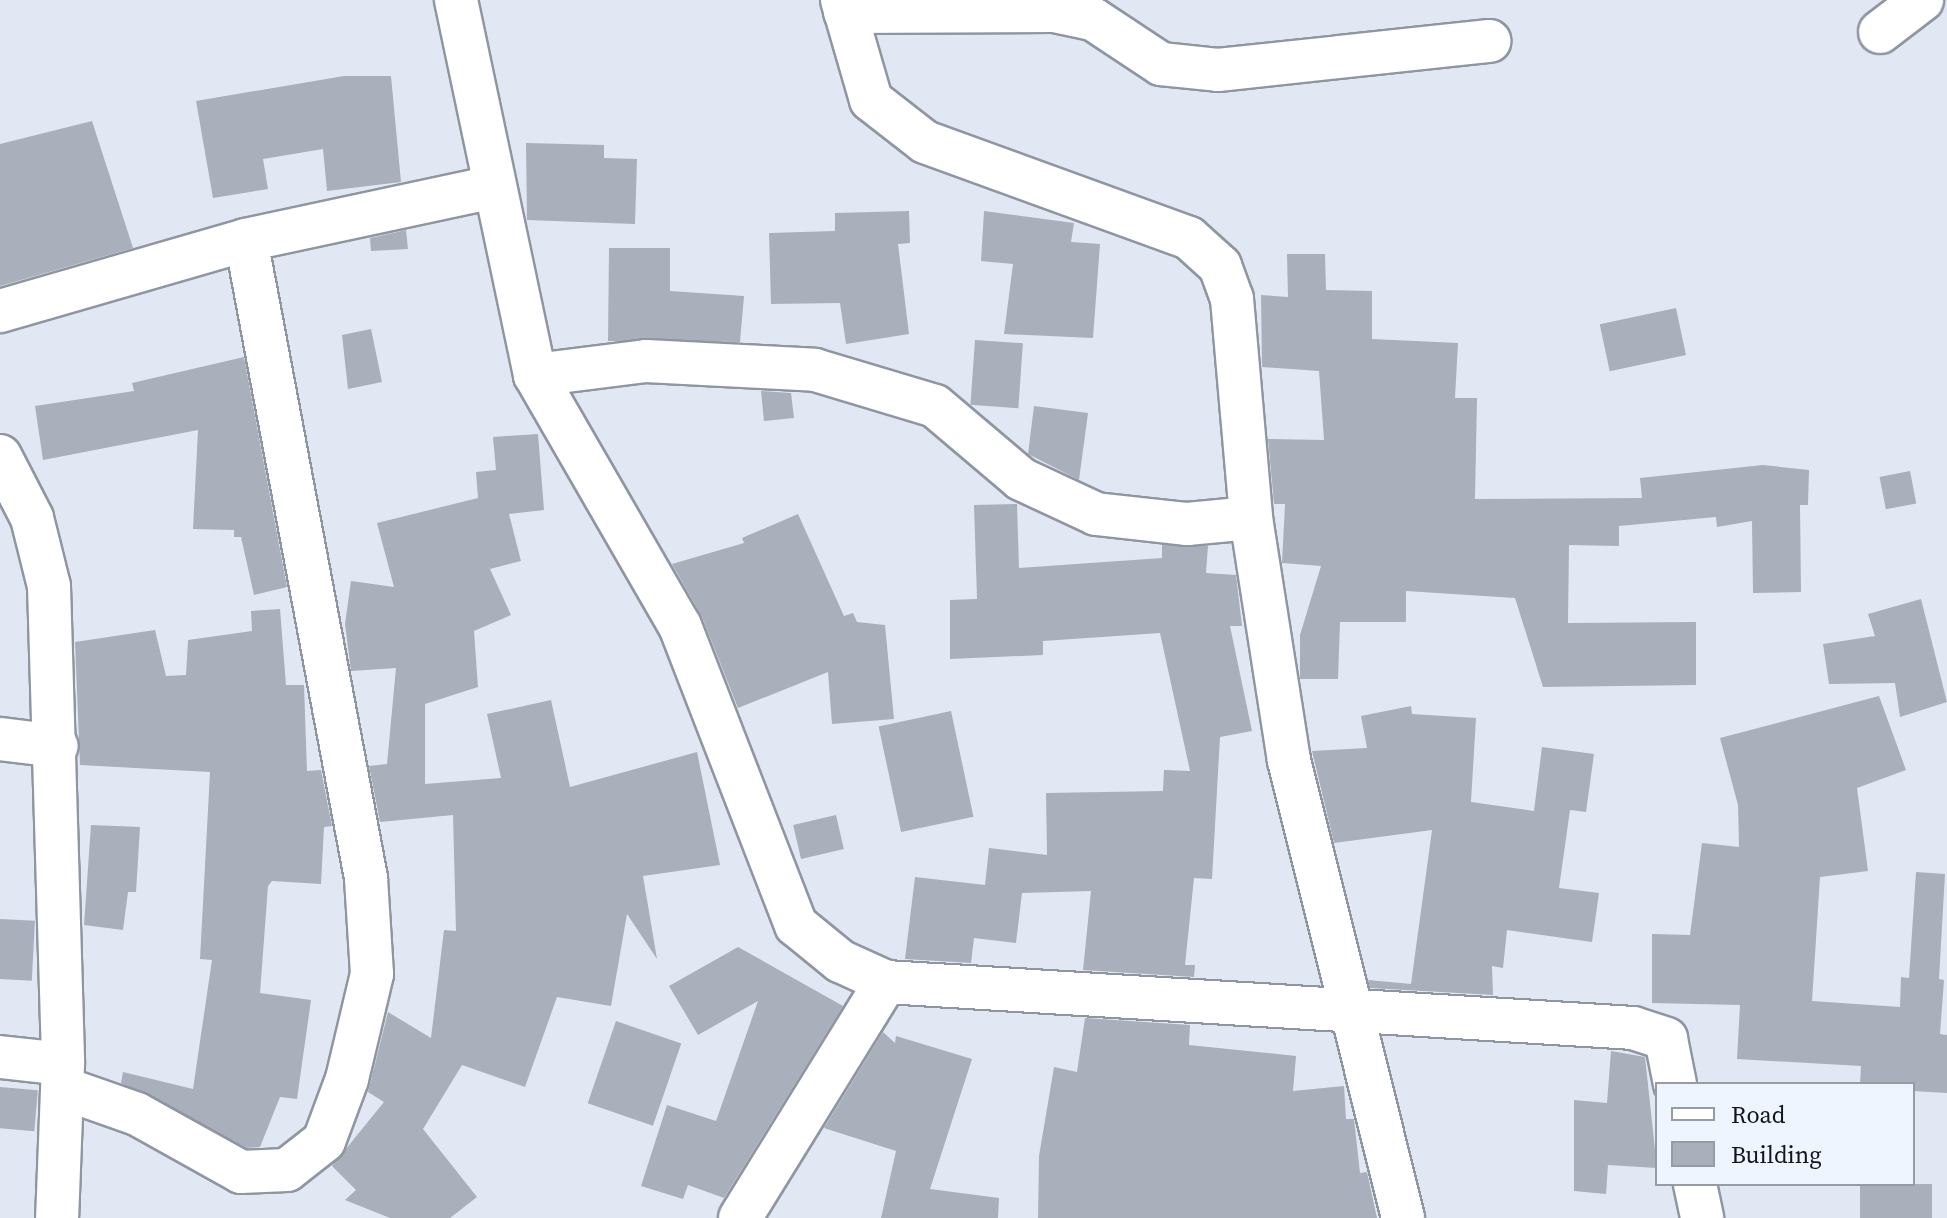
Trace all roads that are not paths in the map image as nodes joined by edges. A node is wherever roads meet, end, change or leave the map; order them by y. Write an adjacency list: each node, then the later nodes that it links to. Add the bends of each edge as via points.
1 (456, 0): 7 (street)
2 (1922, 0): 5 (street)
3 (843, 6): 4 (street); 12 (street, via 871,100 925,142 1189,238 1220,266 1232,299)
4 (1054, 6): 6 (street, via 1093,19 1161,64 1218,70)
5 (1880, 32)
6 (1489, 41)
7 (494, 187): 8 (street); 10 (street)
8 (246, 240): 9 (street); 18 (street, via 351,787 366,878 372,974 347,1079 324,1141 287,1170 241,1172)
9 (0, 311)
10 (535, 375): 12 (street, via 646,361 815,370 935,406 1021,479 1096,514 1187,524); 15 (street, via 680,626 796,925 840,961)
11 (0, 456): 14 (street, via 32,518 49,586)
12 (1251, 518): 16 (street, via 1289,760)
13 (0, 739): 14 (street)
14 (57, 746): 18 (street)
15 (886, 982): 16 (street); 22 (street)
16 (1356, 1014): 19 (street, via 1633,1028 1666,1039); 23 (street)
17 (0, 1057): 18 (street)
18 (63, 1076): 21 (street)
19 (1675, 1082)
20 (1695, 1186): 24 (street)
21 (57, 1218)
22 (740, 1218)
23 (1403, 1218)
24 (1702, 1218)

